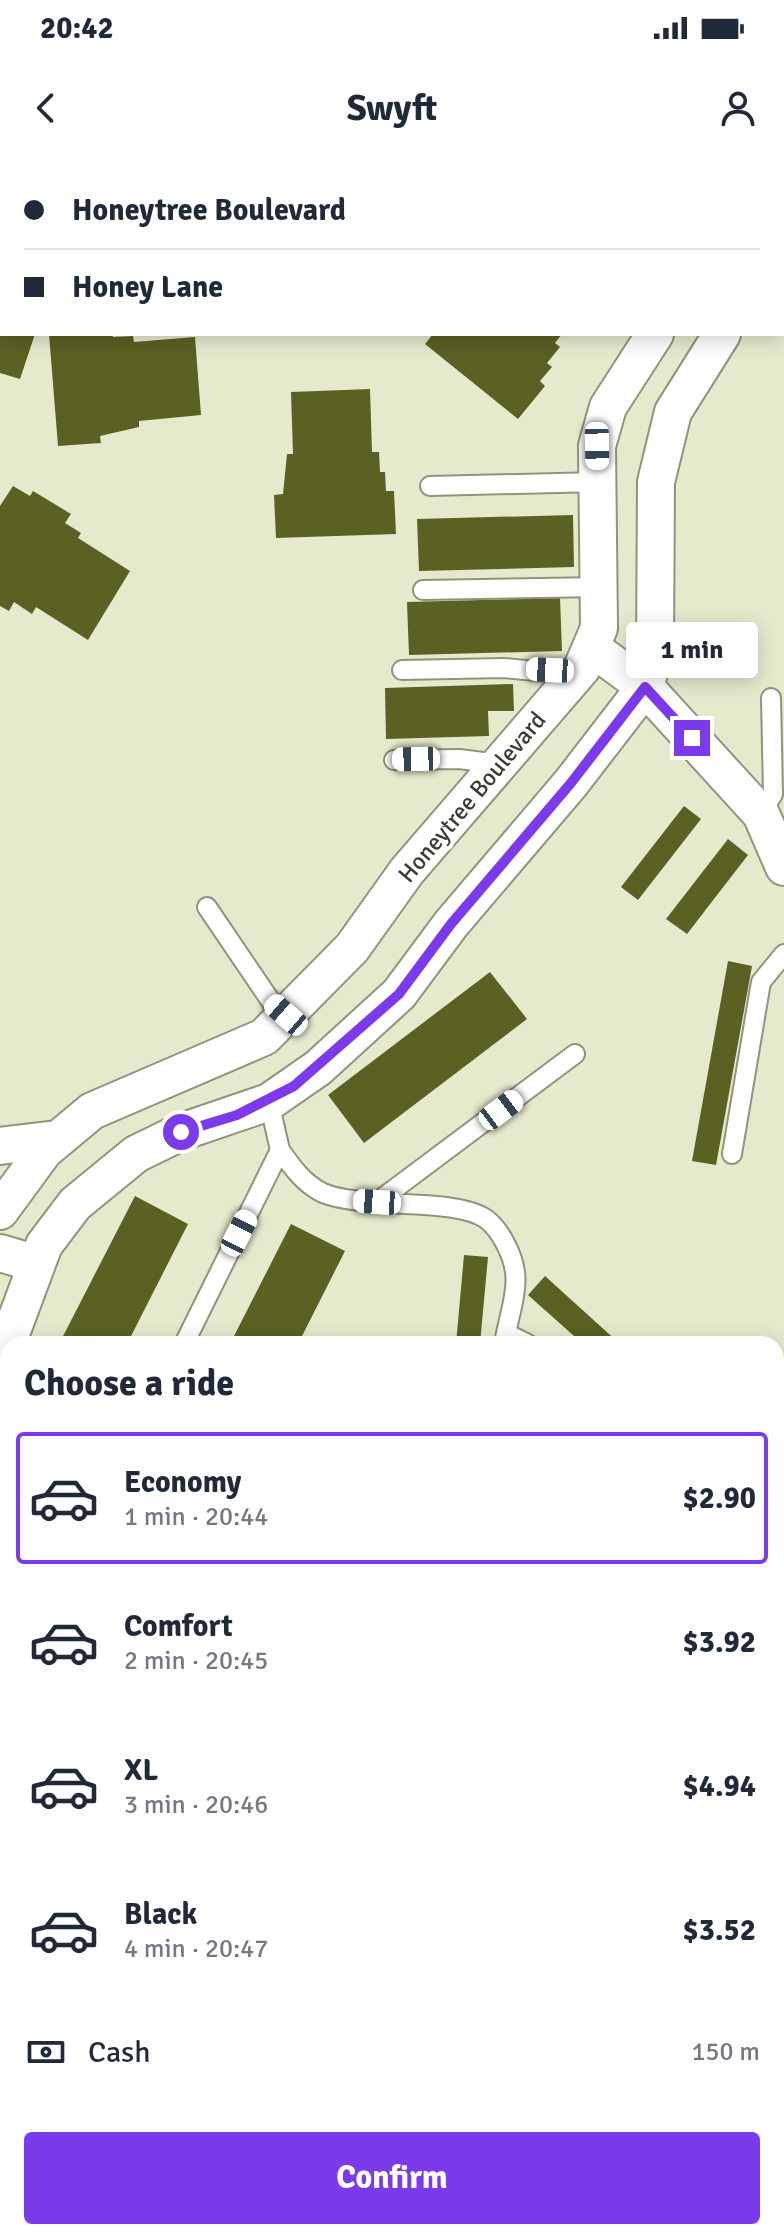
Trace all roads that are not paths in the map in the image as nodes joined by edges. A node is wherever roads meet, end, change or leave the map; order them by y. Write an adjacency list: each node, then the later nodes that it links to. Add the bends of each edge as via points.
1 (654, 336): 3 (street, Honeytree Boulevard, via 608,407 597,446)
2 (721, 336): 4 (street, via 673,412)
3 (598, 482): 4 (street); 5 (lane); 6 (street, Honeytree Boulevard)
4 (656, 482): 10 (street, via 655,652)
5 (430, 486)
6 (602, 587): 7 (lane); 8 (street, Honeytree Boulevard, via 599,628)
7 (423, 590)
8 (584, 662): 9 (lane); 10 (street); 13 (street, Honeytree Boulevard)
9 (402, 670)
10 (645, 687): 14 (street); 21 (street, via 399,994 318,1068)
11 (771, 698): 14 (lane, via 773,794)
12 (394, 760): 13 (lane)
13 (499, 764): 18 (street, Honeytree Boulevard, via 407,871 352,948)
14 (761, 814): 15 (street)
15 (784, 867)
16 (207, 907): 18 (lane, via 272,1003)
17 (784, 954): 25 (lane, via 761,982)
18 (286, 1015): 19 (street, Honeytree Boulevard, via 264,1037)
19 (226, 1053): 21 (street); 22 (street, Honeytree Boulevard, via 92,1111)
20 (575, 1054): 26 (lane)
21 (261, 1105): 24 (lane); 29 (street, via 181,1132 136,1154 75,1204 44,1245)
22 (57, 1139): 23 (street); 27 (street, Honeytree Boulevard)
23 (0, 1146)
24 (280, 1150): 26 (lane, via 297,1174 322,1192); 31 (lane)
25 (732, 1154)
26 (377, 1202): 32 (lane, via 486,1218 505,1242 515,1273)
27 (0, 1211)
28 (0, 1253): 29 (street)
29 (37, 1264): 30 (street)
30 (10, 1336)
31 (188, 1336)
32 (505, 1336)

